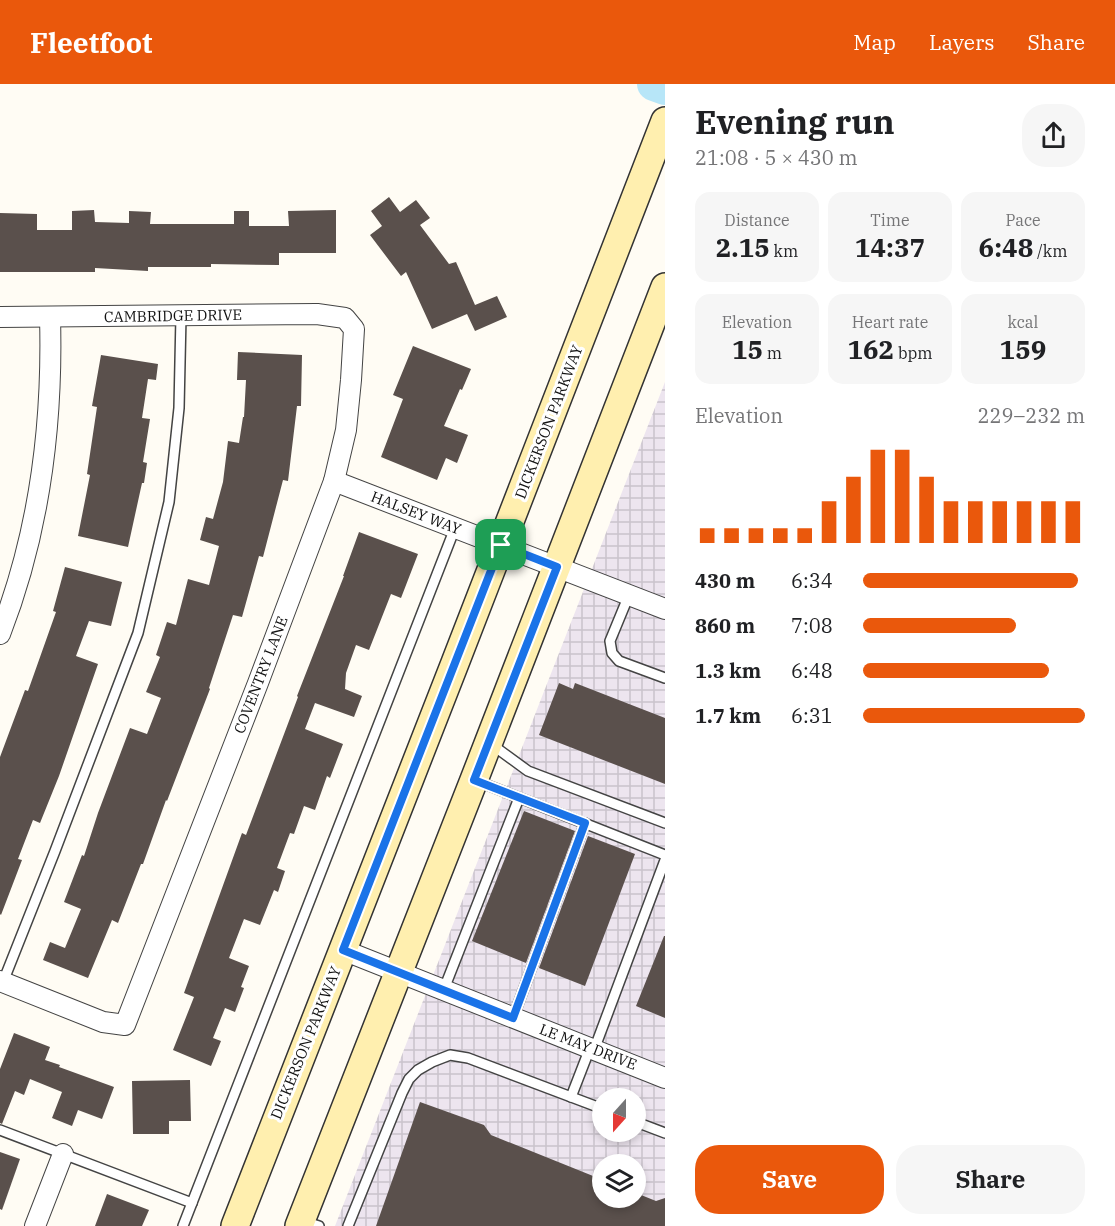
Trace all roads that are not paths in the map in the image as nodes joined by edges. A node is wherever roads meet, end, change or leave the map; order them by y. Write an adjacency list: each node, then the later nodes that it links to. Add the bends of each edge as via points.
1 (665, 121): 9 (main road, DICKERSON PARKWAY)
2 (663, 300): 10 (main road)
3 (181, 316): 5 (street, CAMBRIDGE DRIVE); 6 (street, CAMBRIDGE DRIVE, via 291,314); 24 (lane, via 179,408 169,502 138,633)
4 (0, 317): 5 (street, CAMBRIDGE DRIVE)
5 (50, 317): 13 (street, via 49,416 42,469 32,529)
6 (345, 318): 7 (street, COVENTRY LANE, via 354,329 351,380 346,430)
7 (334, 481): 8 (street, HALSEY WAY); 24 (street, COVENTRY LANE, via 124,1025 103,1022)
8 (455, 528): 9 (street, HALSEY WAY); 35 (lane)
9 (501, 545): 10 (street, HALSEY WAY); 22 (main road, DICKERSON PARKWAY)
10 (557, 567): 11 (street, HALSEY WAY); 15 (main road)
11 (629, 595): 12 (street, HALSEY WAY); 14 (lane, via 610,641 612,653 619,660)
12 (665, 609)
13 (0, 634)
14 (665, 678)
15 (488, 742): 16 (main road); 19 (lane, via 528,771)
16 (474, 780): 17 (lane); 23 (main road)
17 (519, 798): 18 (lane); 25 (lane)
18 (585, 823): 20 (lane); 26 (lane)
19 (665, 824)
20 (665, 855)
21 (665, 860): 27 (lane)
22 (343, 950): 23 (street, LE MAY DRIVE); 39 (main road, DICKERSON PARKWAY)
23 (399, 972): 25 (street, LE MAY DRIVE); 36 (main road)
24 (2, 982)
25 (444, 989): 26 (street, LE MAY DRIVE)
26 (513, 1018): 27 (street, LE MAY DRIVE)
27 (592, 1049): 28 (street, LE MAY DRIVE); 29 (lane)
28 (665, 1078)
29 (571, 1097): 30 (lane); 40 (lane, via 468,1058 450,1055 418,1070 402,1093)
30 (592, 1105)
31 (646, 1126): 33 (lane)
32 (0, 1130): 34 (lane)
33 (665, 1133)
34 (63, 1154): 35 (lane); 37 (street)
35 (192, 1203): 38 (lane)
36 (306, 1224)
37 (35, 1226)
38 (183, 1226)
39 (235, 1226)
40 (348, 1226)

